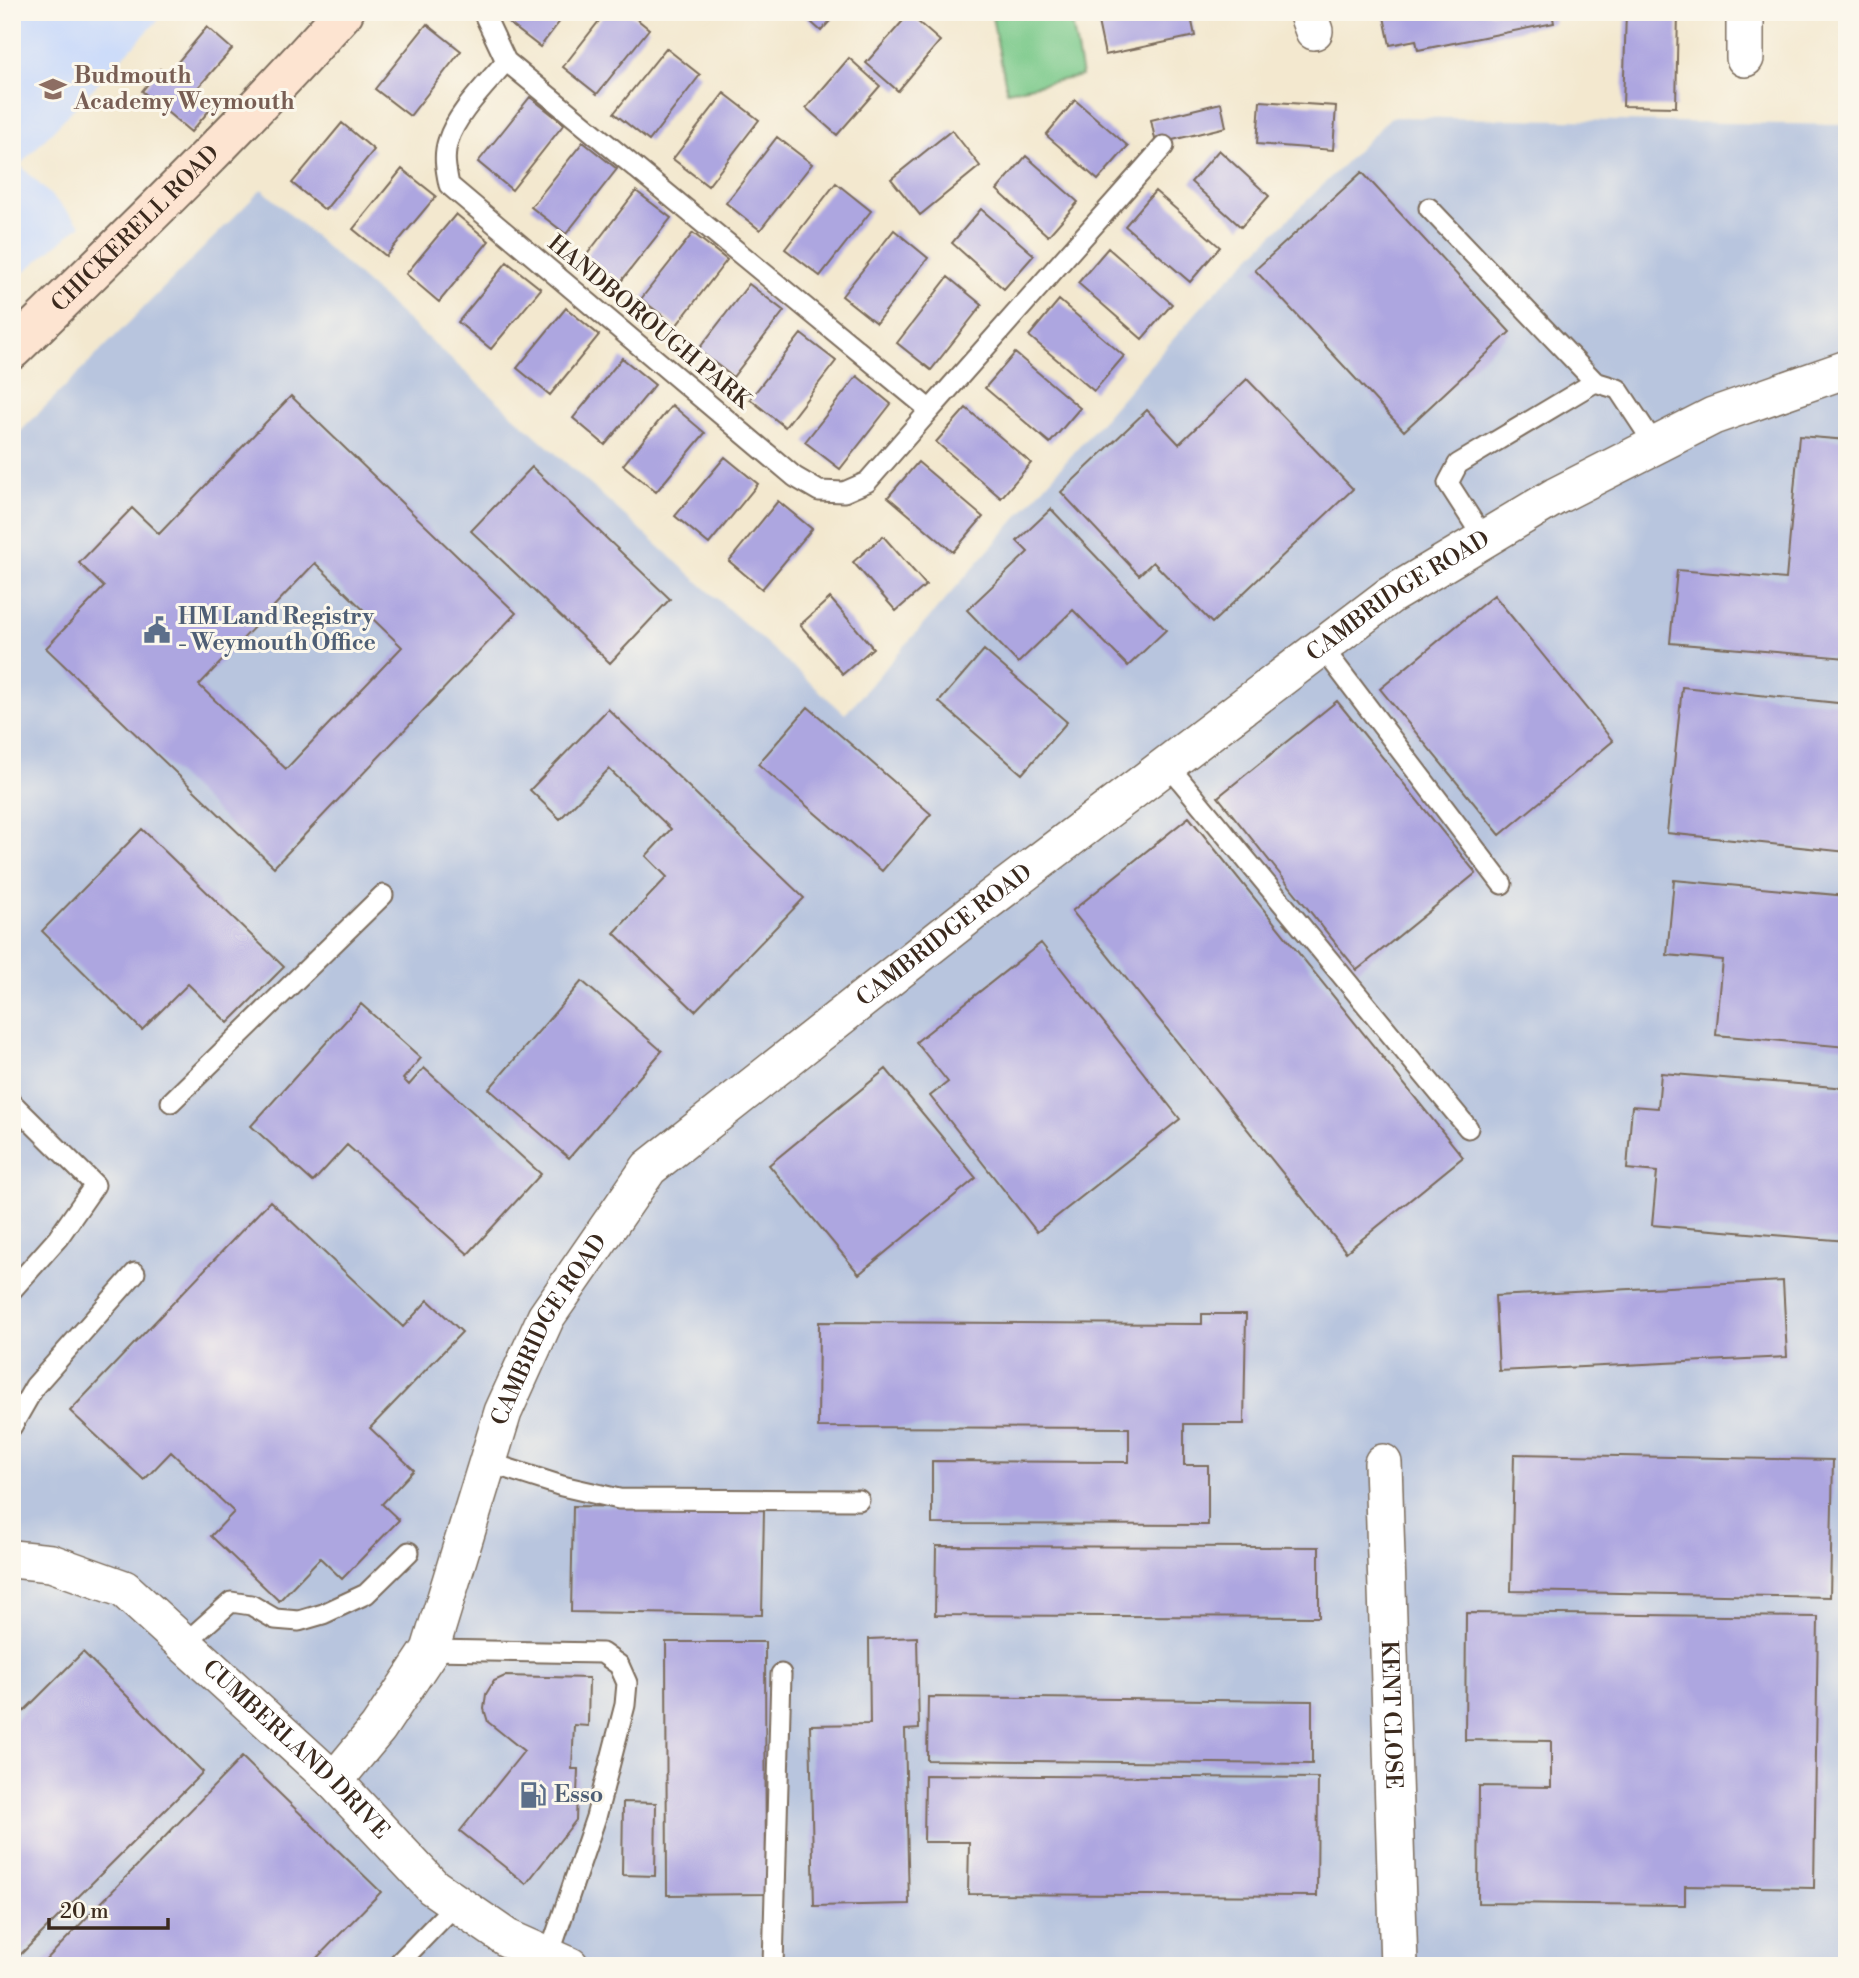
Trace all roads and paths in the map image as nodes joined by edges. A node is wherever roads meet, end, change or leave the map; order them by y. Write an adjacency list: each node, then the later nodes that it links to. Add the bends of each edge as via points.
1 (344, 12): 8 (main road, CHICKERELL ROAD, via 293,70)
2 (483, 12): 5 (lane)
3 (1745, 12): 4 (street)
4 (1745, 58)
5 (506, 61): 11 (lane); 11 (lane, HANDBOROUGH PARK, via 447,141 449,185 795,477 819,491 844,492 867,482)
6 (1164, 146): 11 (lane, HANDBOROUGH PARK)
7 (1429, 208): 10 (lane)
8 (12, 350)
9 (1847, 369): 12 (street, CAMBRIDGE ROAD, via 1713,416)
10 (1595, 382): 12 (lane, via 1618,389); 13 (lane, via 1458,464 1448,483)
11 (930, 410)
12 (1655, 445): 13 (street, CAMBRIDGE ROAD)
13 (1484, 539): 14 (street, CAMBRIDGE ROAD, via 1389,596)
14 (1321, 647): 15 (street, CAMBRIDGE ROAD); 16 (lane)
15 (1167, 764): 20 (lane); 24 (street, CAMBRIDGE ROAD, via 649,1168 546,1317 503,1412)
16 (1502, 884)
17 (383, 895): 18 (lane)
18 (171, 1102)
19 (12, 1103): 22 (lane, via 95,1185 58,1238)
20 (1468, 1128)
21 (135, 1273): 23 (lane, via 35,1386)
22 (12, 1290)
23 (12, 1426)
24 (487, 1462): 26 (lane, via 619,1499); 30 (street, CAMBRIDGE ROAD)
25 (1383, 1464): 37 (street, KENT CLOSE)
26 (859, 1500)
27 (409, 1552): 29 (lane, via 366,1594 323,1614 299,1622 275,1619 251,1605 231,1602)
28 (12, 1559): 29 (street, CUMBERLAND DRIVE, via 51,1563 124,1589)
29 (184, 1644): 32 (street, CUMBERLAND DRIVE)
30 (430, 1650): 32 (street, CAMBRIDGE ROAD, via 378,1728); 34 (lane, via 602,1653 619,1665 627,1683 625,1705)
31 (781, 1674): 36 (lane)
32 (334, 1781): 33 (street, CUMBERLAND DRIVE, via 433,1887)
33 (457, 1903): 34 (street, CUMBERLAND DRIVE, via 507,1938); 35 (lane)
34 (555, 1963)
35 (396, 1966)
36 (773, 1966)
37 (1399, 1966)

